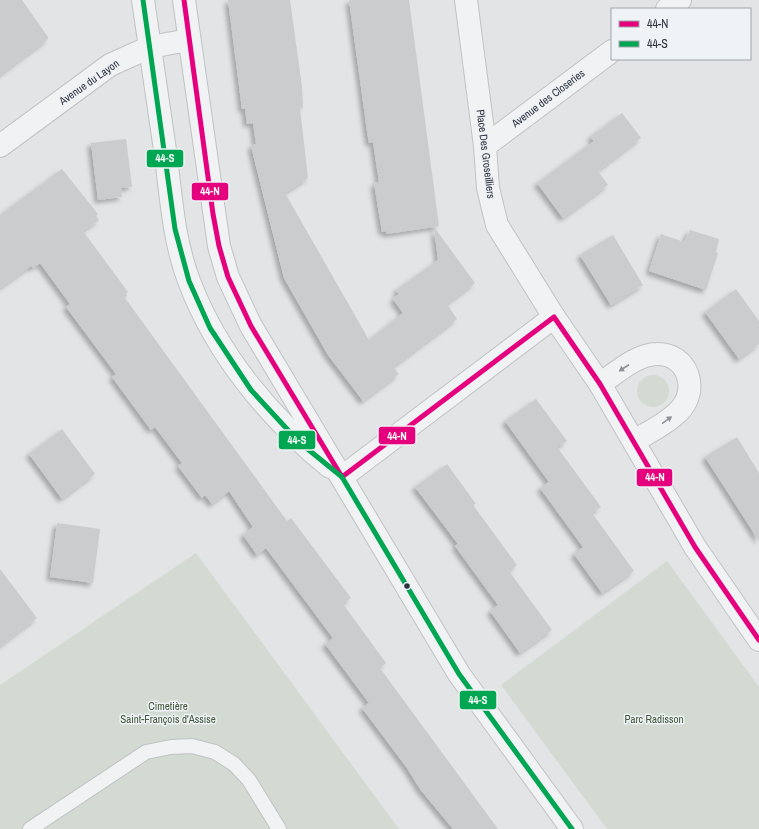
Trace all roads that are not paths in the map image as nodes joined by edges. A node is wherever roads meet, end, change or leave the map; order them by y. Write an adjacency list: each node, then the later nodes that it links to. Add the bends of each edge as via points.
1 (143, 0): 7 (street)
2 (184, 0): 6 (street)
3 (466, 0): 10 (street, Place Des Groseilliers)
4 (680, 0): 5 (street)
5 (669, 8)
6 (189, 40): 7 (street, Avenue du Layon); 14 (street, via 213,214 228,278 250,326)
7 (150, 46): 9 (street, Avenue du Layon, via 110,65); 14 (street, via 175,230 192,287 210,328 251,390 299,442)
8 (611, 51): 10 (street, Avenue des Closeries)
9 (0, 146)
10 (485, 146): 11 (street, Place Des Groseilliers, via 488,188 497,225)
11 (554, 317): 12 (street, Place Des Groseilliers); 14 (street)
12 (600, 384): 13 (street); 13 (street, one-way to 12, via 679,411 688,398 691,388 689,378 677,361 667,355 656,354 631,363)
13 (634, 441): 15 (street, via 695,547)
14 (342, 477): 18 (street, via 459,674)
15 (759, 640)
16 (30, 829): 17 (lane, via 146,752 192,746 215,752 234,764 249,780)
17 (279, 829)
18 (572, 829)

